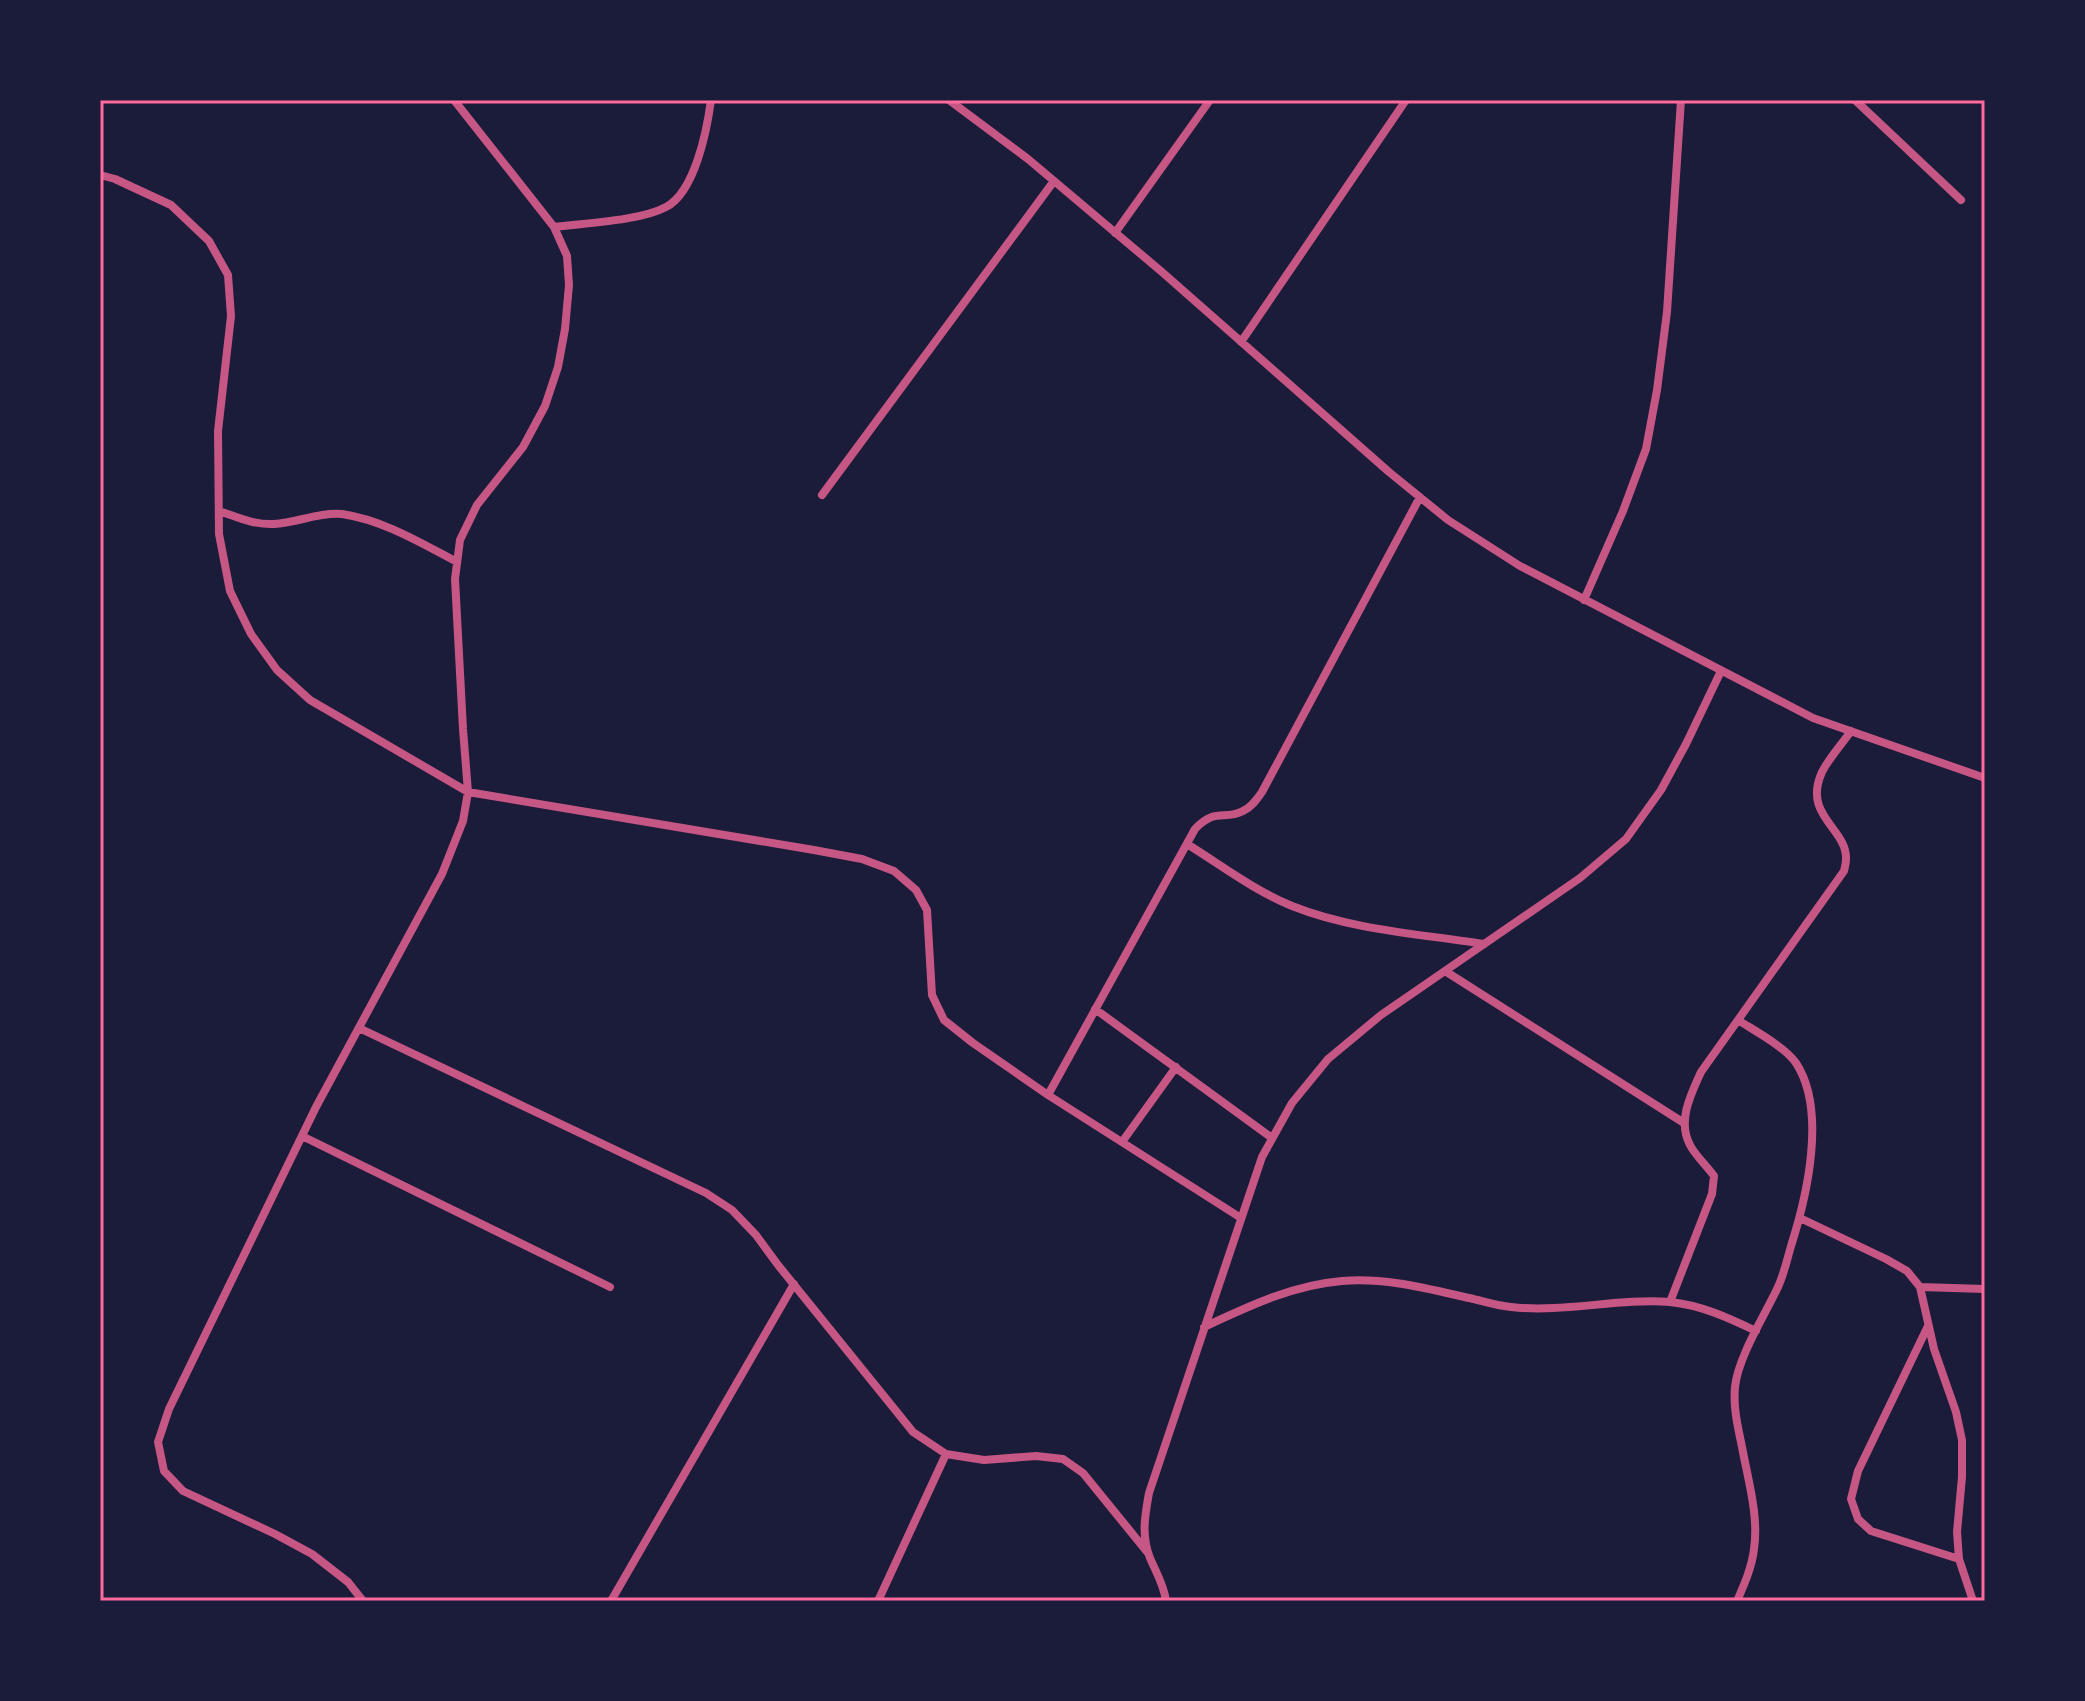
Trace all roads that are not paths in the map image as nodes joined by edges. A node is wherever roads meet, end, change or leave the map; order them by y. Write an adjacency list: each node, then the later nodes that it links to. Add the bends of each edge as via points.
1 (454, 100): 11 (street)
2 (711, 100): 11 (street, via 697,159 685,188 669,206 645,215)
3 (949, 100): 9 (street)
4 (1210, 100): 12 (street)
5 (1406, 100): 13 (street)
6 (1681, 100): 18 (street, via 1667,312 1646,449)
7 (1855, 100): 10 (street)
8 (100, 175): 16 (street, via 171,205 209,241 228,275 231,316 218,431)
9 (1054, 181): 12 (street); 14 (street)
10 (1961, 200)
11 (554, 227): 17 (street, via 567,256 569,285 558,367 523,447 477,505 460,540)
12 (1115, 233): 13 (street)
13 (1241, 342): 15 (street)
14 (822, 495)
15 (1420, 497): 18 (street, via 1520,566); 23 (street, via 1262,792 1241,813 1206,818)
16 (219, 511): 17 (street, via 273,524 340,514 403,534); 22 (street, via 230,591 277,670 310,700)
17 (457, 562): 22 (street)
18 (1584, 600): 19 (street)
19 (1721, 671): 20 (street, via 1813,718); 24 (street, via 1661,790 1626,839)
20 (1851, 731): 21 (street); 27 (street, via 1822,772 1817,791 1819,807 1847,857 1844,871)
21 (1985, 778)
22 (468, 792): 28 (street, via 442,874); 30 (street, via 826,852 894,871 916,890 927,910 932,995 944,1020)
23 (1187, 844): 24 (street, via 1293,907 1365,926); 26 (street)
24 (1485, 944): 25 (street)
25 (1445, 971): 31 (street); 33 (street, via 1328,1059)
26 (1095, 1009): 29 (street); 30 (street)
27 (1738, 1020): 31 (street, via 1701,1072); 36 (street, via 1795,1060 1806,1081 1812,1149)
28 (359, 1028): 32 (street); 37 (street, via 706,1193 732,1210)
29 (1176, 1067): 33 (street); 34 (street)
30 (1048, 1095): 34 (street)
31 (1684, 1123): 41 (street, via 1690,1145 1714,1176 1712,1194)
32 (302, 1136): 38 (street); 48 (street, via 169,1409 158,1442 164,1471 183,1491 312,1554)
33 (1272, 1138): 35 (street)
34 (1122, 1142): 35 (street)
35 (1241, 1218): 43 (street)
36 (1800, 1218): 39 (street, via 1907,1271); 44 (street, via 1780,1282)
37 (794, 1284): 45 (street, via 913,1432); 49 (street)
38 (610, 1287)
39 (1920, 1287): 40 (street); 42 (street)
40 (1985, 1289)
41 (1670, 1302): 43 (street, via 1509,1307 1376,1281 1344,1281 1263,1300); 44 (street, via 1717,1313)
42 (1928, 1326): 47 (street, via 1962,1440); 47 (street, via 1858,1471 1851,1499 1858,1519 1871,1531)
43 (1204, 1327): 46 (street, via 1149,1493 1143,1524)
44 (1756, 1331): 52 (street, via 1736,1383 1734,1407 1755,1516 1755,1549)
45 (946, 1454): 46 (street, via 984,1460 1063,1459 1083,1473); 50 (street)
46 (1148, 1554): 51 (street)
47 (1959, 1559): 53 (street)
48 (363, 1601)
49 (611, 1601)
50 (878, 1601)
51 (1166, 1601)
52 (1737, 1601)
53 (1973, 1601)

